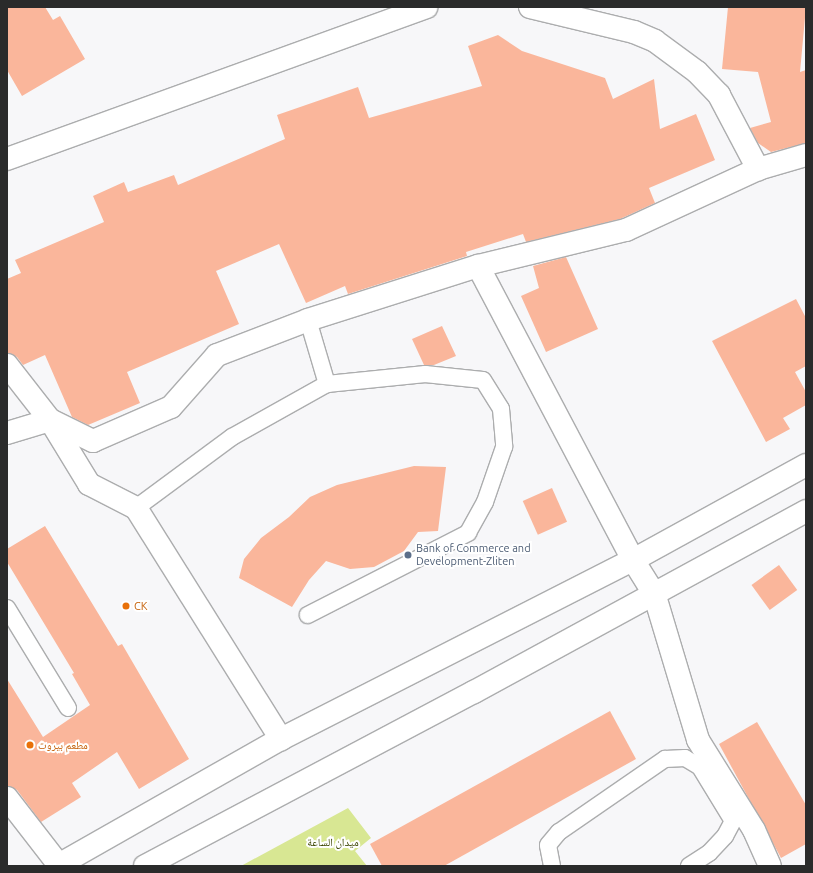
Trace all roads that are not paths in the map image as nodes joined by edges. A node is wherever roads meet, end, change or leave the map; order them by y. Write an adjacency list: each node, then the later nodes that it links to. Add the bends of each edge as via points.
1 (426, 7): 4 (street)
2 (530, 7): 5 (street, via 634,32 655,41 697,72 719,95)
3 (806, 155): 5 (street)
4 (7, 159)
5 (758, 169): 6 (street, via 626,230)
6 (478, 266): 7 (street); 15 (street)
7 (308, 320): 9 (lane); 10 (street, via 217,355 171,407 93,441)
8 (7, 365): 10 (street)
9 (327, 384): 13 (lane, via 232,437); 18 (lane, via 425,374 483,380 502,409 504,447 485,502 468,533)
10 (50, 420): 11 (street); 13 (street, via 89,484)
11 (7, 433)
12 (806, 465): 15 (street)
13 (136, 508): 20 (street)
14 (806, 511): 16 (street)
15 (633, 560): 16 (street); 20 (street)
16 (654, 593): 23 (street, via 474,692); 26 (street, via 698,740 754,830)
17 (7, 608): 19 (lane)
18 (308, 615)
19 (68, 708)
20 (281, 739): 22 (street)
21 (7, 798): 22 (street)
22 (58, 866)
23 (144, 866)
24 (552, 866): 25 (lane, via 548,845 560,832 665,759 685,758 700,767 733,821 725,836 709,853)
25 (689, 866)
26 (770, 866)

